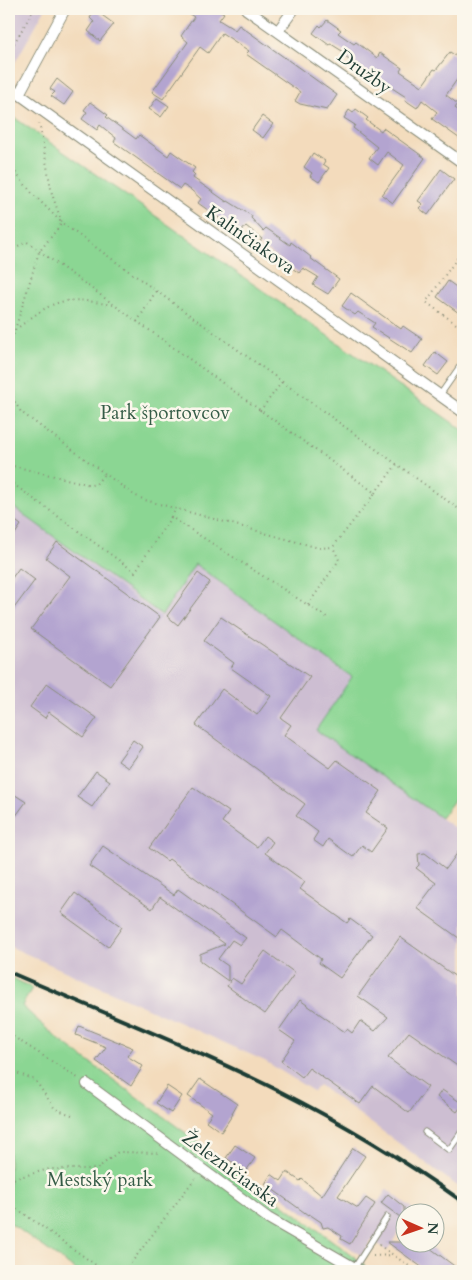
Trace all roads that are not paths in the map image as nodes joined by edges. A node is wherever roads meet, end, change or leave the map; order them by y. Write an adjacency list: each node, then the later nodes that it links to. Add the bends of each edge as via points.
1 (65, 9): 7 (street, Kalinčiakova, via 19,94)
2 (246, 9): 4 (street, Družby)
3 (294, 9): 4 (street)
4 (278, 31): 5 (street, Družby)
5 (463, 163)
6 (463, 362): 7 (lane)
7 (440, 395): 8 (street, Kalinčiakova)
8 (463, 412)
9 (87, 1084): 13 (street, Železničiarska, via 268,1218)
10 (463, 1130): 11 (lane, via 449,1150)
11 (425, 1132)
12 (387, 1216): 13 (lane, via 362,1256)
13 (358, 1269)

